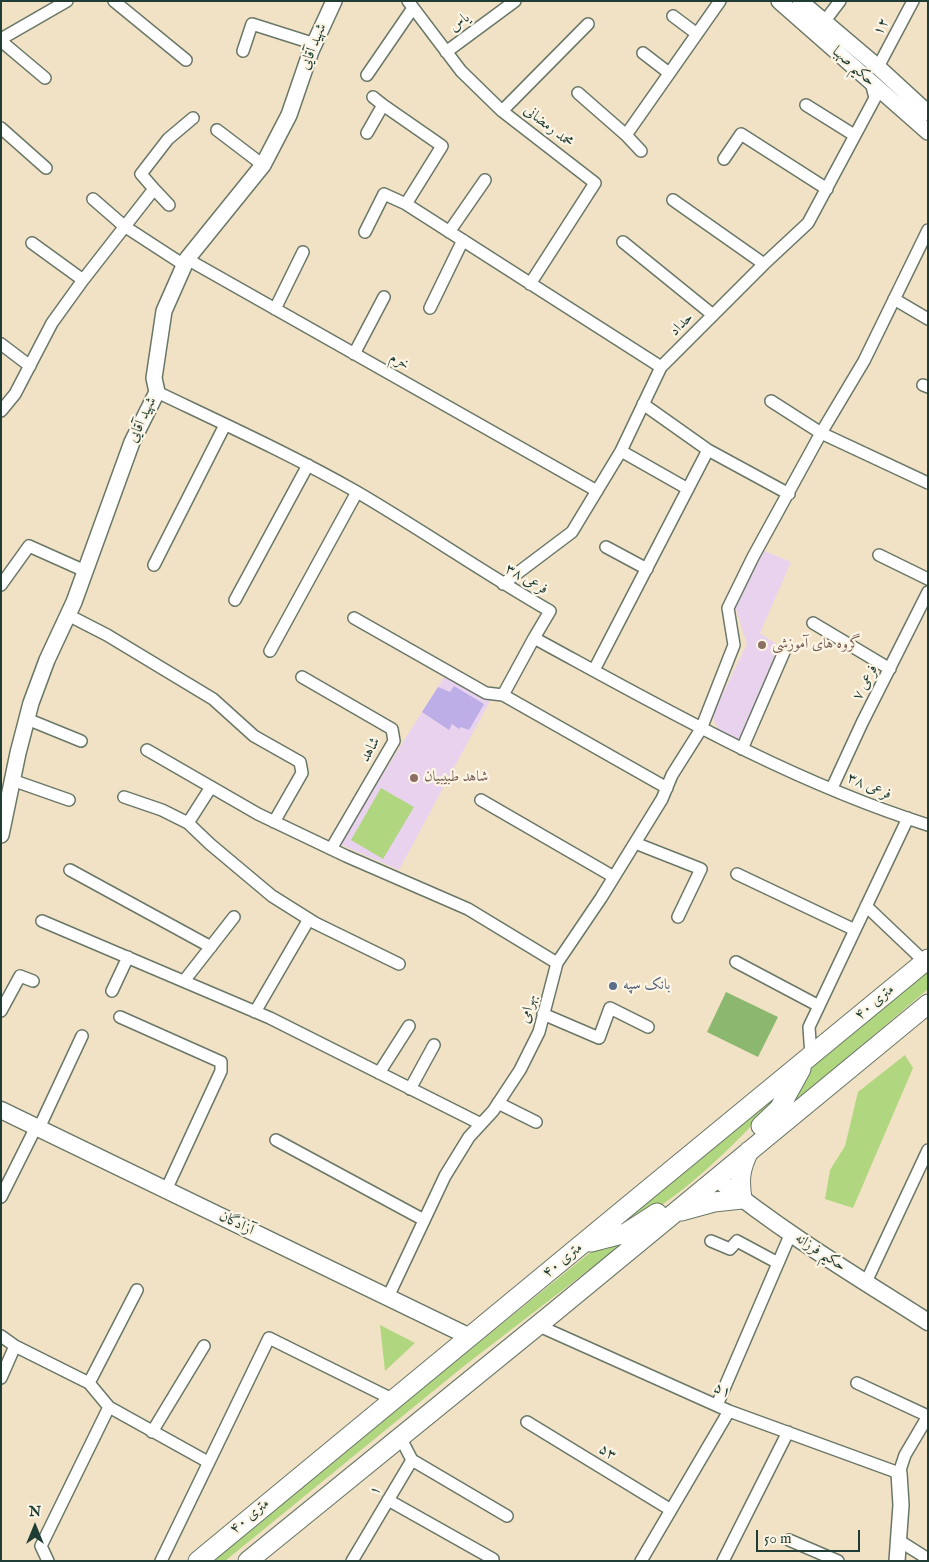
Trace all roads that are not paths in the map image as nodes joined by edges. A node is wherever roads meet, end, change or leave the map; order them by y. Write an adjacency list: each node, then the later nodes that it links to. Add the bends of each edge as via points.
1 (67, 1): 15 (street)
2 (114, 1): 20 (street)
3 (334, 1): 16 (street, شهید آقایی)
4 (515, 1): 18 (street, یاس)
5 (720, 1): 14 (street)
6 (779, 1): 25 (street, حکیم صهبا)
7 (800, 1): 12 (street, حکیم صهبا)
8 (840, 1): 12 (street)
9 (913, 1): 21 (street, ۱۲)
10 (411, 5): 18 (street, محمد رمضانی); 23 (street)
11 (672, 16): 14 (street)
12 (824, 22): 21 (street, حکیم صهبا)
13 (588, 24): 30 (street)
14 (697, 34): 22 (street)
15 (1, 40): 24 (street)
16 (314, 44): 17 (street, via 252,24); 41 (street, شهید آقایی, via 289,115)
17 (243, 51)
18 (446, 52): 30 (street, محمد رمضانی)
19 (643, 53): 22 (street)
20 (186, 60)
21 (878, 68): 25 (street); 31 (street, حکیم صهبا)
22 (669, 73): 37 (street)
23 (367, 76)
24 (45, 78)
25 (871, 82): 35 (street, حکیم صهبا); 38 (street, حداد, via 874,98)
26 (578, 93): 37 (street)
27 (373, 97): 28 (street)
28 (383, 105): 36 (street); 49 (street, via 442,146)
29 (806, 105): 38 (street)
30 (502, 111): 61 (street, محمد رمضانی, via 595,183)
31 (928, 113)
32 (193, 118): 44 (street, via 168,139 141,174)
33 (1, 128): 42 (street)
34 (217, 130): 41 (street)
35 (928, 132)
36 (367, 133)
37 (626, 135): 39 (street)
38 (854, 135): 45 (street, حداد)
39 (640, 152)
40 (724, 159): 45 (street, via 741,134)
41 (263, 165): 58 (street, شهید آقایی)
42 (46, 168)
43 (485, 180): 53 (street)
44 (154, 189): 48 (street); 50 (street)
45 (827, 189): 59 (street, حداد, via 808,223)
46 (93, 199): 50 (street, خرم)
47 (672, 200): 59 (street)
48 (170, 204)
49 (406, 204): 52 (street, via 384,194); 53 (street)
50 (124, 226): 58 (street, خرم); 60 (street)
51 (928, 230): 63 (street, بهرامی)
52 (365, 232)
53 (450, 232): 54 (street)
54 (462, 240): 61 (street); 64 (street)
55 (32, 242): 60 (street)
56 (623, 242): 66 (street)
57 (303, 252): 65 (street)
58 (185, 262): 65 (street, خرم); 72 (street, شهید آقایی, via 164,310 154,378)
59 (764, 264): 66 (street, حداد)
60 (83, 280): 70 (street, via 52,323)
61 (530, 284): 71 (street)
62 (384, 297): 69 (street)
63 (894, 299): 67 (street); 77 (street, بهرامی, via 864,361)
64 (430, 308)
65 (275, 309): 69 (street, خرم)
66 (713, 315): 71 (street, حداد)
67 (928, 319)
68 (1, 344): 70 (street)
69 (354, 354): 83 (street, خرم)
70 (30, 366): 75 (street, via 15,394)
71 (661, 367): 74 (street, حداد)
72 (157, 392): 76 (street, فرعی ۳۸); 90 (street, شهید آقایی, via 132,442)
73 (771, 401): 77 (street)
74 (643, 404): 78 (street); 79 (street, حداد)
75 (1, 411)
76 (225, 425): 80 (street, فرعی ۳۸); 88 (street)
77 (821, 433): 81 (street); 85 (street, بهرامی)
78 (708, 450): 82 (street); 85 (street)
79 (621, 451): 82 (street); 83 (street, حداد)
80 (308, 465): 84 (street, فرعی ۳۸); 95 (street)
81 (928, 483)
82 (688, 489): 89 (street)
83 (597, 491): 92 (street, حداد, via 572,532)
84 (357, 492): 92 (street, فرعی ۳۸); 100 (street)
85 (789, 494): 107 (street, بهرامی, via 728,608 734,645)
86 (606, 547): 89 (street)
87 (879, 555): 91 (street)
88 (154, 565)
89 (647, 569): 103 (street)
90 (85, 571): 93 (street, via 29,546); 96 (street, شهید آقایی)
91 (928, 578)
92 (503, 584): 99 (street, فرعی ۳۸, via 550,611)
93 (1, 585)
94 (928, 592): 102 (street, فرعی ۷)
95 (235, 600)
96 (68, 615): 106 (street, شهید آقایی, via 47,660); 119 (street, via 108,635 213,699 254,736 300,762 302,773)
97 (354, 618): 105 (street, via 486,693)
98 (813, 623): 102 (street)
99 (534, 638): 103 (street, فرعی ۳۸); 105 (street)
100 (270, 650)
101 (784, 652): 109 (street)
102 (890, 669): 114 (street, فرعی ۷)
103 (594, 670): 107 (street, فرعی ۳۸)
104 (302, 677): 124 (street, شاهد, via 392,729 394,741)
105 (503, 695): 113 (street)
106 (26, 719): 108 (street); 111 (street, شهید آقایی)
107 (701, 729): 109 (street, فرعی ۳۸); 113 (street, بهرامی)
108 (81, 741)
109 (742, 749): 114 (street, فرعی ۳۸)
110 (147, 750): 112 (street)
111 (12, 780): 116 (street); 122 (street, شهید آقایی)
112 (211, 787): 119 (street); 120 (street)
113 (667, 788): 123 (street, بهرامی)
114 (832, 788): 118 (street, فرعی ۳۸)
115 (124, 797): 120 (street)
116 (69, 800)
117 (481, 800): 127 (street)
118 (908, 818): 121 (street, فرعی ۳۸); 128 (street)
119 (274, 822): 124 (street)
120 (188, 823): 131 (street, via 272,896)
121 (928, 825)
122 (1, 834)
123 (635, 842): 127 (street, بهرامی); 130 (street, via 701,869)
124 (332, 849): 138 (street, via 468,909)
125 (70, 870): 134 (street)
126 (737, 874): 133 (street)
127 (614, 877): 138 (street, بهرامی)
128 (866, 906): 133 (street); 136 (street)
129 (234, 917): 134 (street)
130 (678, 917)
131 (309, 919): 139 (street); 146 (street)
132 (42, 921): 135 (street)
133 (855, 930): 143 (street)
134 (211, 947): 141 (street)
135 (128, 957): 141 (street); 142 (street)
136 (926, 961): 153 (main road, ۴۰ متری)
137 (736, 962): 143 (street)
138 (557, 963): 147 (street, بهرامی)
139 (399, 964)
140 (33, 981): 145 (street, via 20,976)
141 (184, 981): 146 (street)
142 (112, 991)
143 (819, 1006): 153 (street, via 809,1027)
144 (926, 1009): 162 (main road)
145 (1, 1011)
146 (256, 1012): 154 (street)
147 (543, 1014): 150 (street, via 599,1038 610,1008); 156 (street, بهرامی, via 539,1032 520,1070)
148 (120, 1017): 165 (street, via 221,1062 221,1071)
149 (410, 1026): 154 (street)
150 (648, 1026)
151 (82, 1036): 160 (street)
152 (434, 1045): 155 (street)
153 (811, 1056): 164 (main road, via 779,1109 722,1160); 172 (main road, ۴۰ متری)
154 (380, 1073): 155 (street)
155 (410, 1088): 159 (street)
156 (498, 1103): 158 (street); 159 (street, بهرامی)
157 (1, 1110): 160 (main road, آزادگان)
158 (536, 1122)
159 (481, 1124): 169 (street, بهرامی, via 445,1176)
160 (37, 1127): 165 (main road, آزادگان); 166 (street)
161 (276, 1140): 169 (street)
162 (749, 1150): 164 (main road); 167 (main road, via 739,1181)
163 (928, 1150): 174 (street)
164 (716, 1178): 167 (main road, حکیم فرزانه); 168 (main road); 172 (main road, via 702,1178 664,1209 626,1233)
165 (166, 1190): 176 (main road, آزادگان)
166 (1, 1197)
167 (742, 1199): 168 (main road, via 714,1202); 170 (main road, حکیم فرزانه)
168 (670, 1215): 178 (main road)
169 (424, 1220): 176 (street, بهرامی)
170 (791, 1233): 173 (street); 174 (main road, حکیم فرزانه)
171 (711, 1241): 173 (street, via 730,1248 737,1241)
172 (583, 1245): 180 (main road, ۴۰ متری)
173 (778, 1263): 187 (street)
174 (866, 1282): 177 (main road, حکیم فرزانه)
175 (137, 1290): 184 (street)
176 (388, 1297): 180 (main road, آزادگان)
177 (928, 1322)
178 (537, 1325): 187 (street, ۵۱); 194 (main road)
179 (1, 1336): 181 (street)
180 (470, 1337): 186 (main road, ۴۰ متری)
181 (15, 1346): 183 (street); 184 (street)
182 (204, 1346): 192 (street)
183 (1, 1378)
184 (89, 1383): 188 (street)
185 (857, 1383): 190 (street)
186 (392, 1399): 196 (street, via 269,1338); 207 (main road, ۴۰ متری)
187 (717, 1406): 189 (street, ۵۱)
188 (109, 1407): 192 (street); 205 (street, via 41,1546)
189 (729, 1411): 193 (street, ۵۱); 199 (street)
190 (928, 1416): 197 (street, via 905,1455)
191 (527, 1422): 199 (street, ۵۳)
192 (152, 1432): 196 (street)
193 (788, 1432): 197 (street, ۵۱); 211 (street)
194 (400, 1437): 195 (street); 208 (main road)
195 (412, 1460): 198 (street, ۱); 200 (street)
196 (208, 1462): 206 (street)
197 (899, 1474): 202 (street)
198 (388, 1500): 203 (street); 209 (street, ۱)
199 (671, 1510): 210 (street)
200 (507, 1516)
201 (788, 1540): 212 (street)
202 (898, 1540): 204 (street); 213 (street)
203 (493, 1559)
204 (928, 1559)
205 (48, 1561)
206 (161, 1561)
207 (198, 1561)
208 (248, 1561)
209 (352, 1561)
210 (641, 1561)
211 (723, 1561)
212 (838, 1561)
213 (897, 1561)

